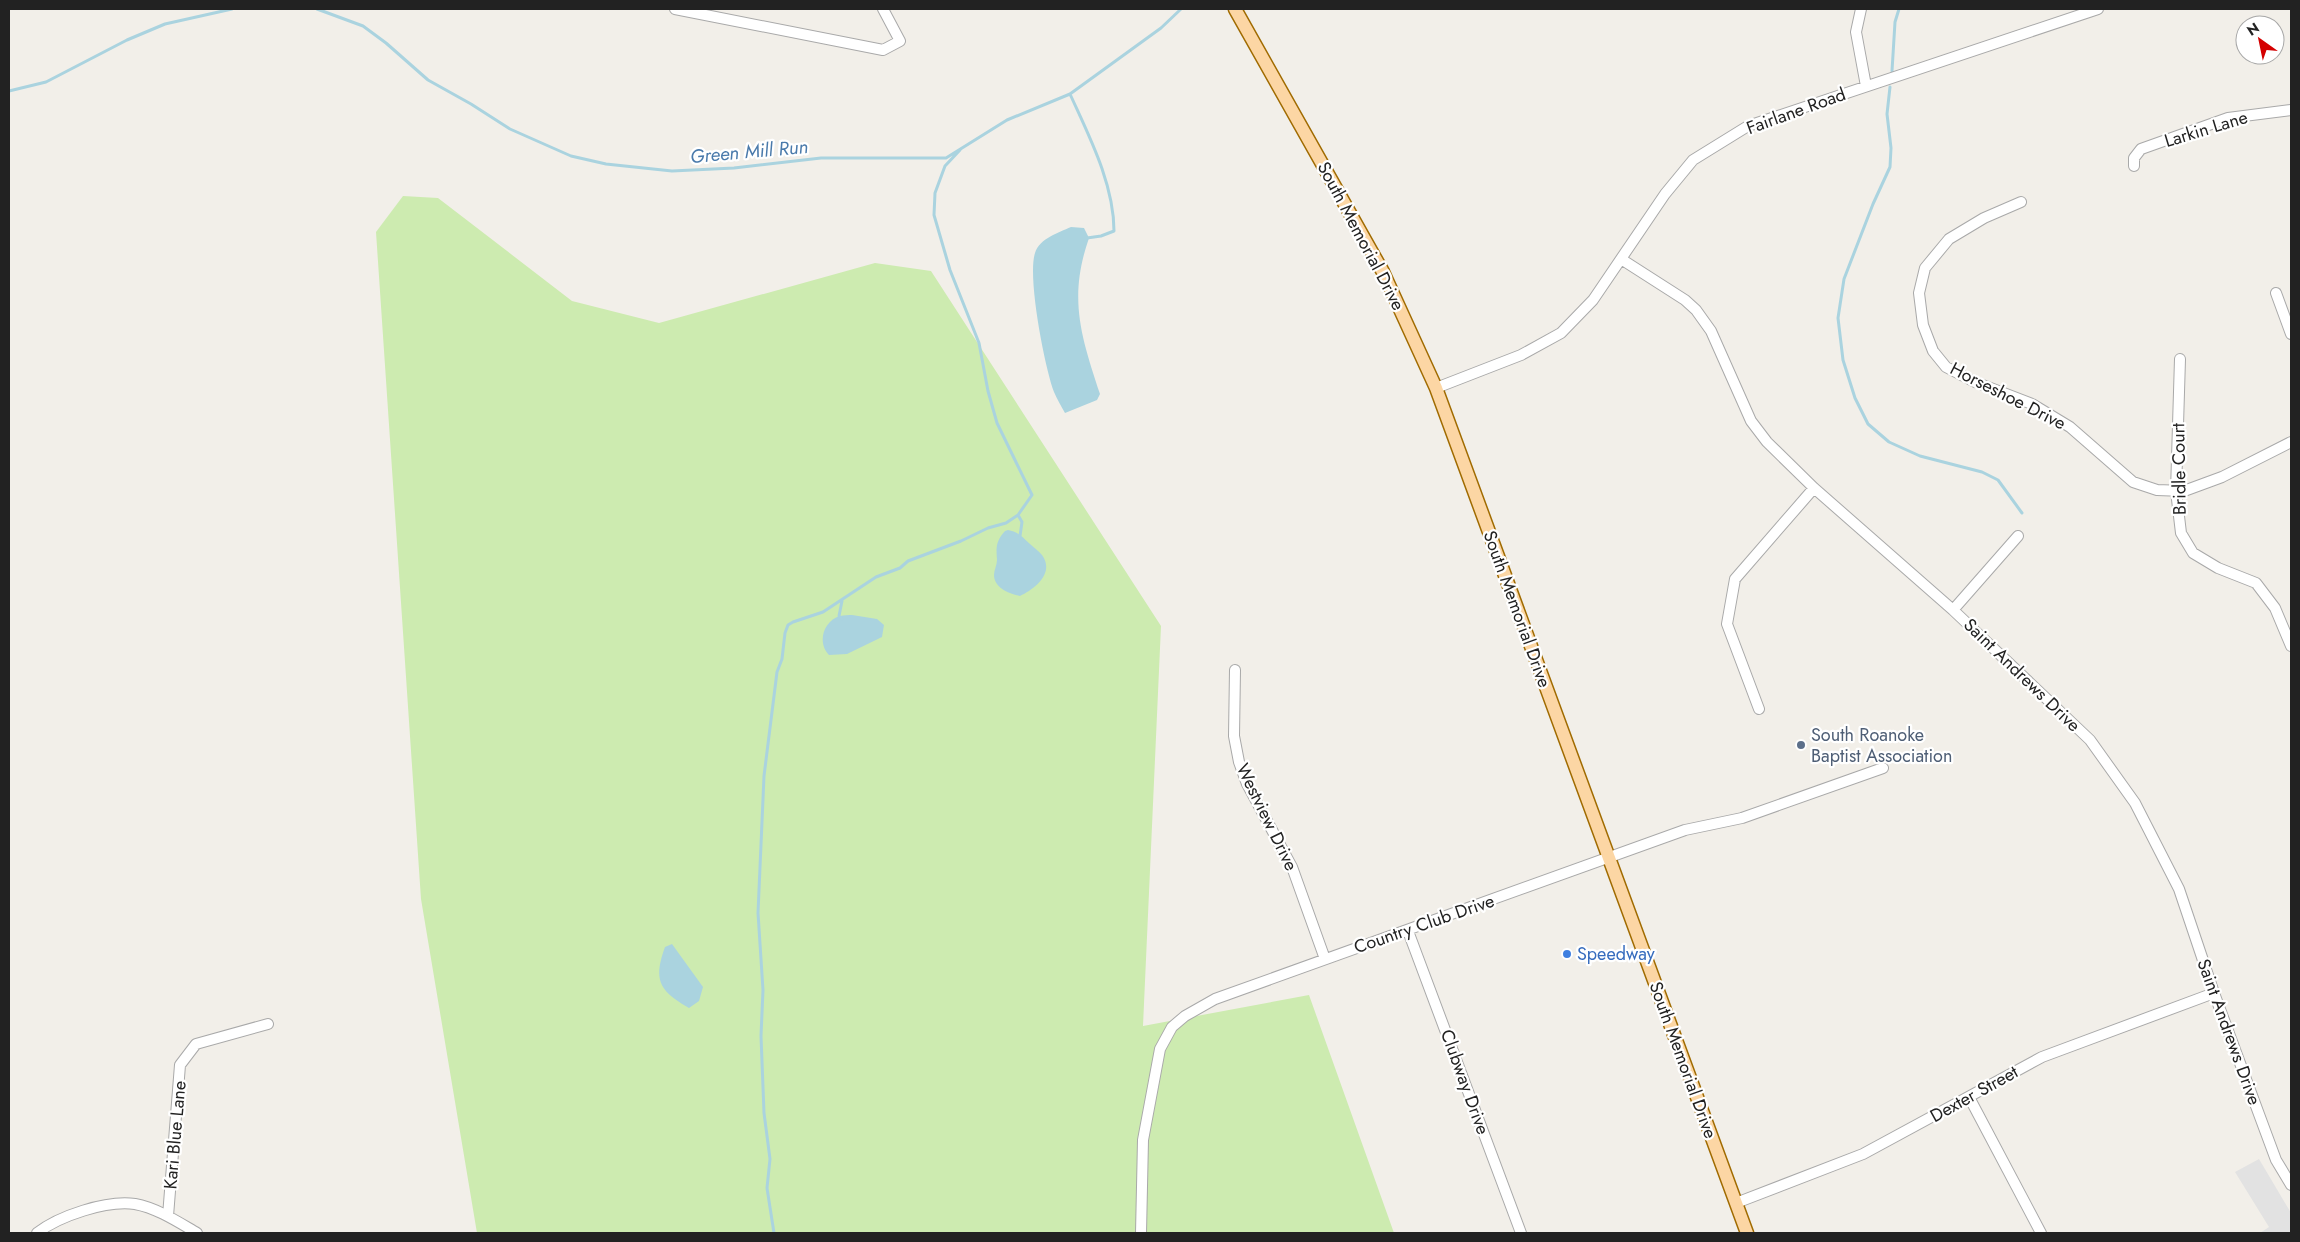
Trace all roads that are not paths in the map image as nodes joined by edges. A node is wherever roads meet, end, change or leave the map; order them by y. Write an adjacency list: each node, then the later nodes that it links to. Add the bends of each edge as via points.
1 (882, 9): 5 (street, via 900,41 883,50)
2 (1236, 9): 14 (main road, South Memorial Drive, via 1383,272)
3 (1861, 9): 6 (street, via 1856,32)
4 (2098, 9): 6 (street, Fairlane Road)
5 (681, 10)
6 (1866, 86): 10 (street, Fairlane Road, via 1748,126 1693,160 1665,194)
7 (2291, 110): 8 (street, Larkin Lane, via 2228,118 2141,150 2134,158)
8 (2134, 166)
9 (2021, 202): 17 (street, Horseshoe Drive, via 1948,239 1925,268 1919,293 1923,325 1933,351 1946,367 2032,404 2070,427 2133,482 2157,490)
10 (1621, 259): 14 (street, Fairlane Road, via 1593,300 1561,333 1521,355); 16 (street, Saint Andrews Drive, via 1696,310 1711,331 1751,421 1767,442)
11 (2276, 293): 12 (street)
12 (2291, 334)
13 (2180, 358): 17 (street, Bridle Court)
14 (1436, 388): 24 (main road, South Memorial Drive)
15 (2291, 442): 17 (street, Horseshoe Drive, via 2222,477)
16 (1814, 488): 19 (street, Saint Andrews Drive); 22 (street, via 1735,579 1727,624)
17 (2176, 491): 20 (street, Bridle Court, via 2181,533 2193,553 2218,568 2256,583 2275,608)
18 (2018, 536): 19 (street)
19 (1954, 610): 27 (street, Saint Andrews Drive, via 2090,740 2135,803 2180,889)
20 (2291, 646)
21 (1235, 670): 26 (street, Westview Drive, via 1233,729 1239,762 1247,784 1292,867)
22 (1759, 709)
23 (1883, 768): 24 (street, Country Club Drive, via 1742,818 1685,830)
24 (1608, 858): 25 (street, Country Club Drive); 31 (main road, South Memorial Drive)
25 (1408, 931): 26 (street, Country Club Drive); 36 (street, Clubway Drive)
26 (1325, 959): 35 (street, Country Club Drive, via 1198,1008 1178,1021 1165,1037 1143,1140)
27 (2214, 993): 29 (street, Dexter Street, via 2046,1055); 30 (street, Saint Andrews Drive, via 2276,1160)
28 (268, 1024): 32 (street, Kari Blue Lane, via 196,1044 180,1065)
29 (1969, 1096): 31 (street, Dexter Street, via 1863,1154); 38 (street)
30 (2291, 1185)
31 (1736, 1203): 37 (main road, South Memorial Drive)
32 (168, 1216): 33 (street, via 134,1204 106,1206 72,1213); 34 (street)
33 (36, 1233)
34 (198, 1233)
35 (1141, 1233)
36 (1521, 1233)
37 (1747, 1233)
38 (2041, 1233)

